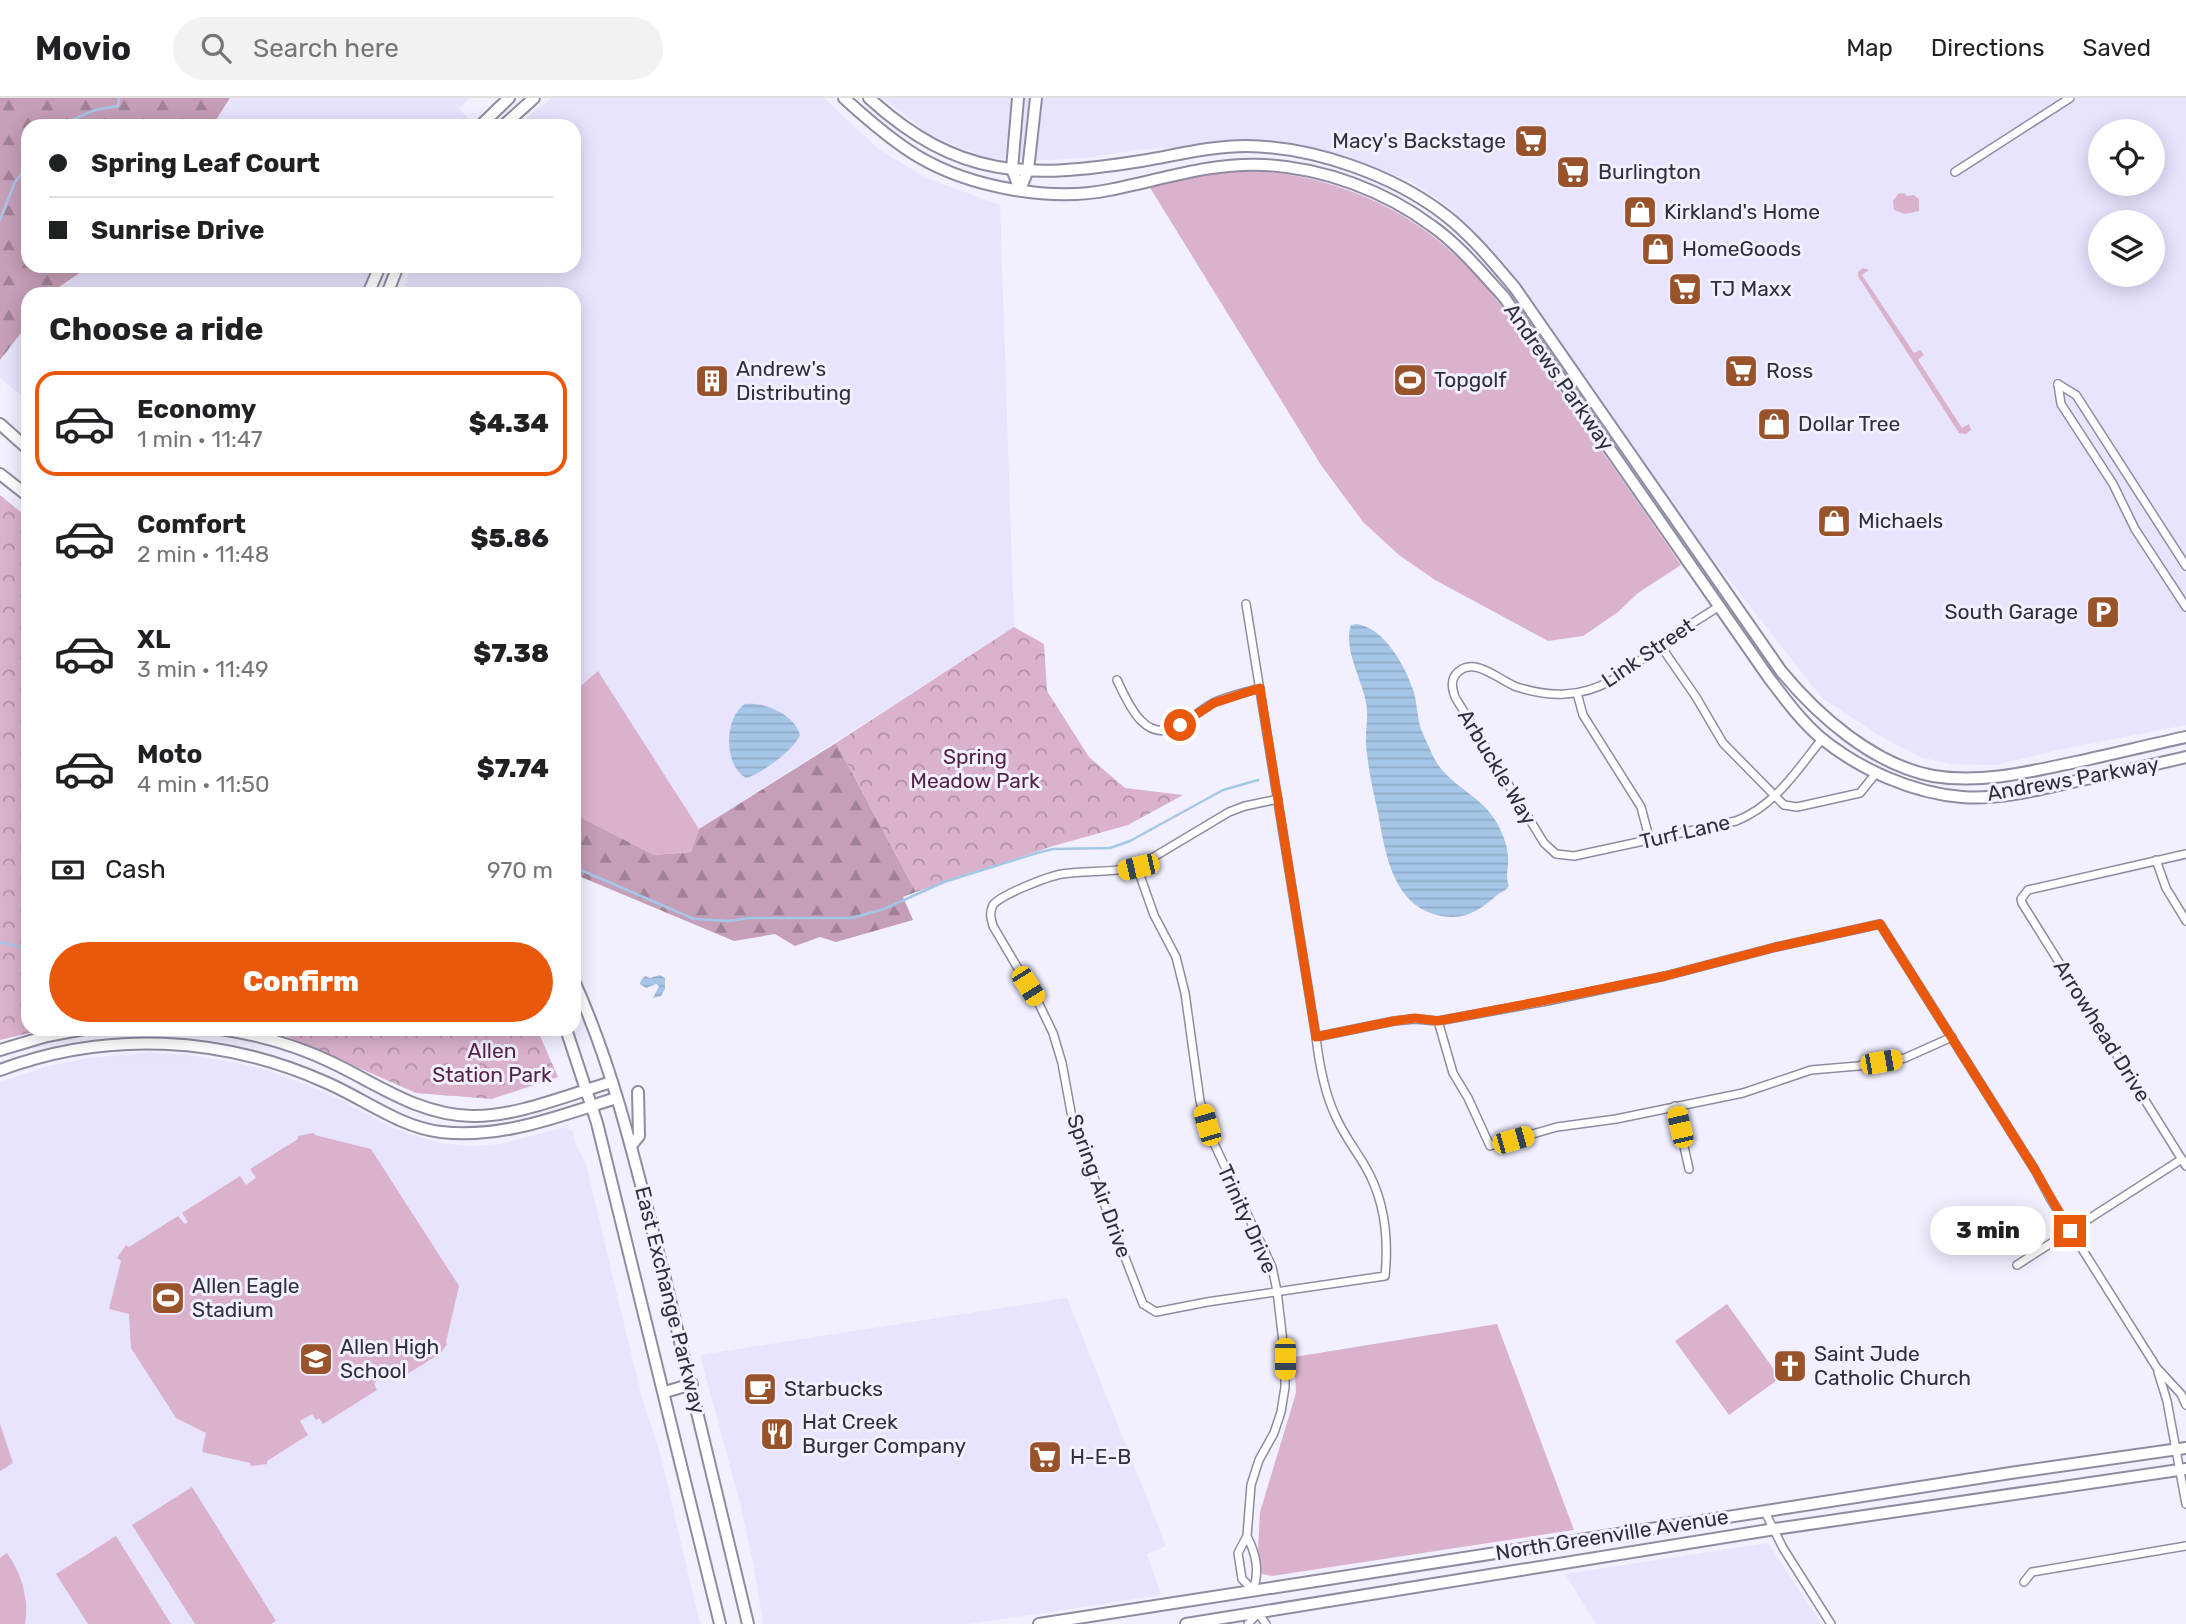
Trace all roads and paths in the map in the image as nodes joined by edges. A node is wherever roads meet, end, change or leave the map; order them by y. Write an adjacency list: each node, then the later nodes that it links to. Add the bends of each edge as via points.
1 (509, 98): 8 (street)
2 (534, 98): 9 (street)
3 (844, 98): 14 (street, Andrews Parkway, via 907,150 933,164 991,185)
4 (869, 98): 10 (street, Andrews Parkway, via 935,147 963,159)
5 (1018, 98): 10 (street)
6 (1037, 98): 11 (street)
7 (2070, 98): 12 (street)
8 (487, 119)
9 (511, 119)
10 (1012, 169): 11 (street, Andrews Parkway); 14 (street)
11 (1028, 170): 13 (street, Andrews Parkway, via 1073,170 1245,146 1292,149); 14 (street)
12 (1955, 172)
13 (1382, 178): 15 (street); 16 (street, Andrews Parkway, via 1444,214 1481,247)
14 (1020, 190): 15 (street, Andrews Parkway, via 1107,191 1195,169 1245,164 1330,176)
15 (1375, 192): 17 (street, Andrews Parkway, via 1434,227 1469,259 1504,297)
16 (1595, 404): 17 (street); 31 (street, Andrews Parkway, via 1781,671)
17 (1583, 412): 24 (street, Andrews Parkway)
18 (0, 424): 19 (street)
19 (21, 443)
20 (0, 474): 21 (street)
21 (21, 490)
22 (2186, 566): 25 (street, via 2076,396 2058,384 2061,404)
23 (1246, 604): 29 (street)
24 (1718, 607): 26 (street, Link Street); 33 (street, Andrews Parkway, via 1792,709)
25 (2186, 607)
26 (1660, 645): 30 (street, Link Street, via 1615,680); 36 (street, via 1723,743)
27 (1456, 674): 30 (street, Link Street, via 1467,667 1478,668 1530,691); 39 (street, Arbuckle Way, via 1452,685 1458,704 1540,838)
28 (1117, 680): 29 (street, via 1137,716 1156,731 1172,729 1214,703)
29 (1260, 688): 37 (street)
30 (1577, 693): 38 (street, via 1583,715 1641,807)
31 (1833, 724): 32 (street, Andrews Parkway, via 1903,767 1965,779 2028,772); 33 (street)
32 (2186, 737)
33 (1822, 738): 35 (street, Andrews Parkway); 36 (street, Turf Lane)
34 (2186, 757): 35 (street, Andrews Parkway, via 1997,796 1961,797 1896,782)
35 (1877, 772): 36 (street, via 1857,794 1793,807)
36 (1774, 797): 38 (street, Turf Lane, via 1736,821)
37 (1278, 799): 42 (street, via 1229,812); 49 (street)
38 (1650, 841): 39 (street, Turf Lane, via 1574,856)
39 (1556, 854)
40 (2186, 854): 41 (street)
41 (2155, 860): 43 (street); 62 (street, Arrowhead Drive, via 2028,890 2022,903)
42 (1138, 867): 66 (street, Trinity Drive, via 1154,915 1176,957 1200,1101 1211,1137 1268,1256); 66 (street, Spring Air Drive, via 1057,875 1002,897 991,909 993,926 1053,1033 1073,1124 1143,1304 1156,1312)
43 (2186, 921)
44 (581, 998): 53 (street, East Exchange Parkway)
45 (1438, 1021): 49 (street, via 1415,1018); 50 (street, via 1665,976 1880,924); 59 (street, via 1453,1073 1490,1146 1557,1127)
46 (47, 1036): 51 (street)
47 (250, 1036): 56 (street, via 309,1053)
48 (568, 1036): 54 (street, East Exchange Parkway)
49 (1316, 1037): 66 (street, via 1333,1112 1379,1195 1387,1235 1385,1276)
50 (1952, 1037): 59 (street, via 1905,1058 1811,1070 1743,1093); 64 (street)
51 (0, 1050)
52 (0, 1070): 60 (street, via 100,1046 196,1046 291,1067)
53 (612, 1082): 54 (street); 57 (street, East Exchange Parkway)
54 (587, 1089): 56 (street, via 508,1113 480,1116 439,1113); 58 (street, East Exchange Parkway)
55 (638, 1092): 61 (street, via 639,1136)
56 (391, 1093): 60 (street)
57 (616, 1098): 58 (street); 61 (street, East Exchange Parkway)
58 (592, 1106): 60 (street, via 516,1129 474,1134 426,1129); 69 (street, East Exchange Parkway)
59 (1675, 1106): 63 (street)
60 (382, 1110)
61 (631, 1146): 68 (street, East Exchange Parkway)
62 (2184, 1162): 64 (street)
63 (1689, 1169)
64 (2070, 1231): 65 (street); 67 (street)
65 (2017, 1265)
66 (1277, 1292): 78 (street, Trinity Drive, via 1285,1359 1281,1412 1251,1485)
67 (2157, 1368): 70 (street); 71 (street)
68 (692, 1384): 69 (street); 84 (street, East Exchange Parkway)
69 (665, 1392): 83 (street, East Exchange Parkway)
70 (2186, 1405)
71 (2181, 1449): 72 (street); 73 (street, North Greenville Avenue)
72 (2183, 1470): 74 (street, North Greenville Avenue); 75 (street)
73 (2017, 1472): 74 (street); 76 (street, North Greenville Avenue)
74 (2021, 1492): 77 (street, North Greenville Avenue)
75 (2186, 1504)
76 (1765, 1512): 77 (street); 81 (street, North Greenville Avenue)
77 (1775, 1529): 82 (street, North Greenville Avenue); 89 (street)
78 (1247, 1535): 81 (street, Trinity Drive, via 1258,1576); 81 (street, Trinity Drive, via 1238,1553 1242,1579)
79 (2186, 1546): 80 (street, via 2032,1572)
80 (2024, 1582)
81 (1253, 1590): 82 (street); 85 (street, North Greenville Avenue)
82 (1258, 1613): 86 (street, North Greenville Avenue); 87 (street); 88 (street)
83 (720, 1624)
84 (748, 1624)
85 (1039, 1624)
86 (1186, 1624)
87 (1248, 1624)
88 (1266, 1624)
89 (1831, 1624)

